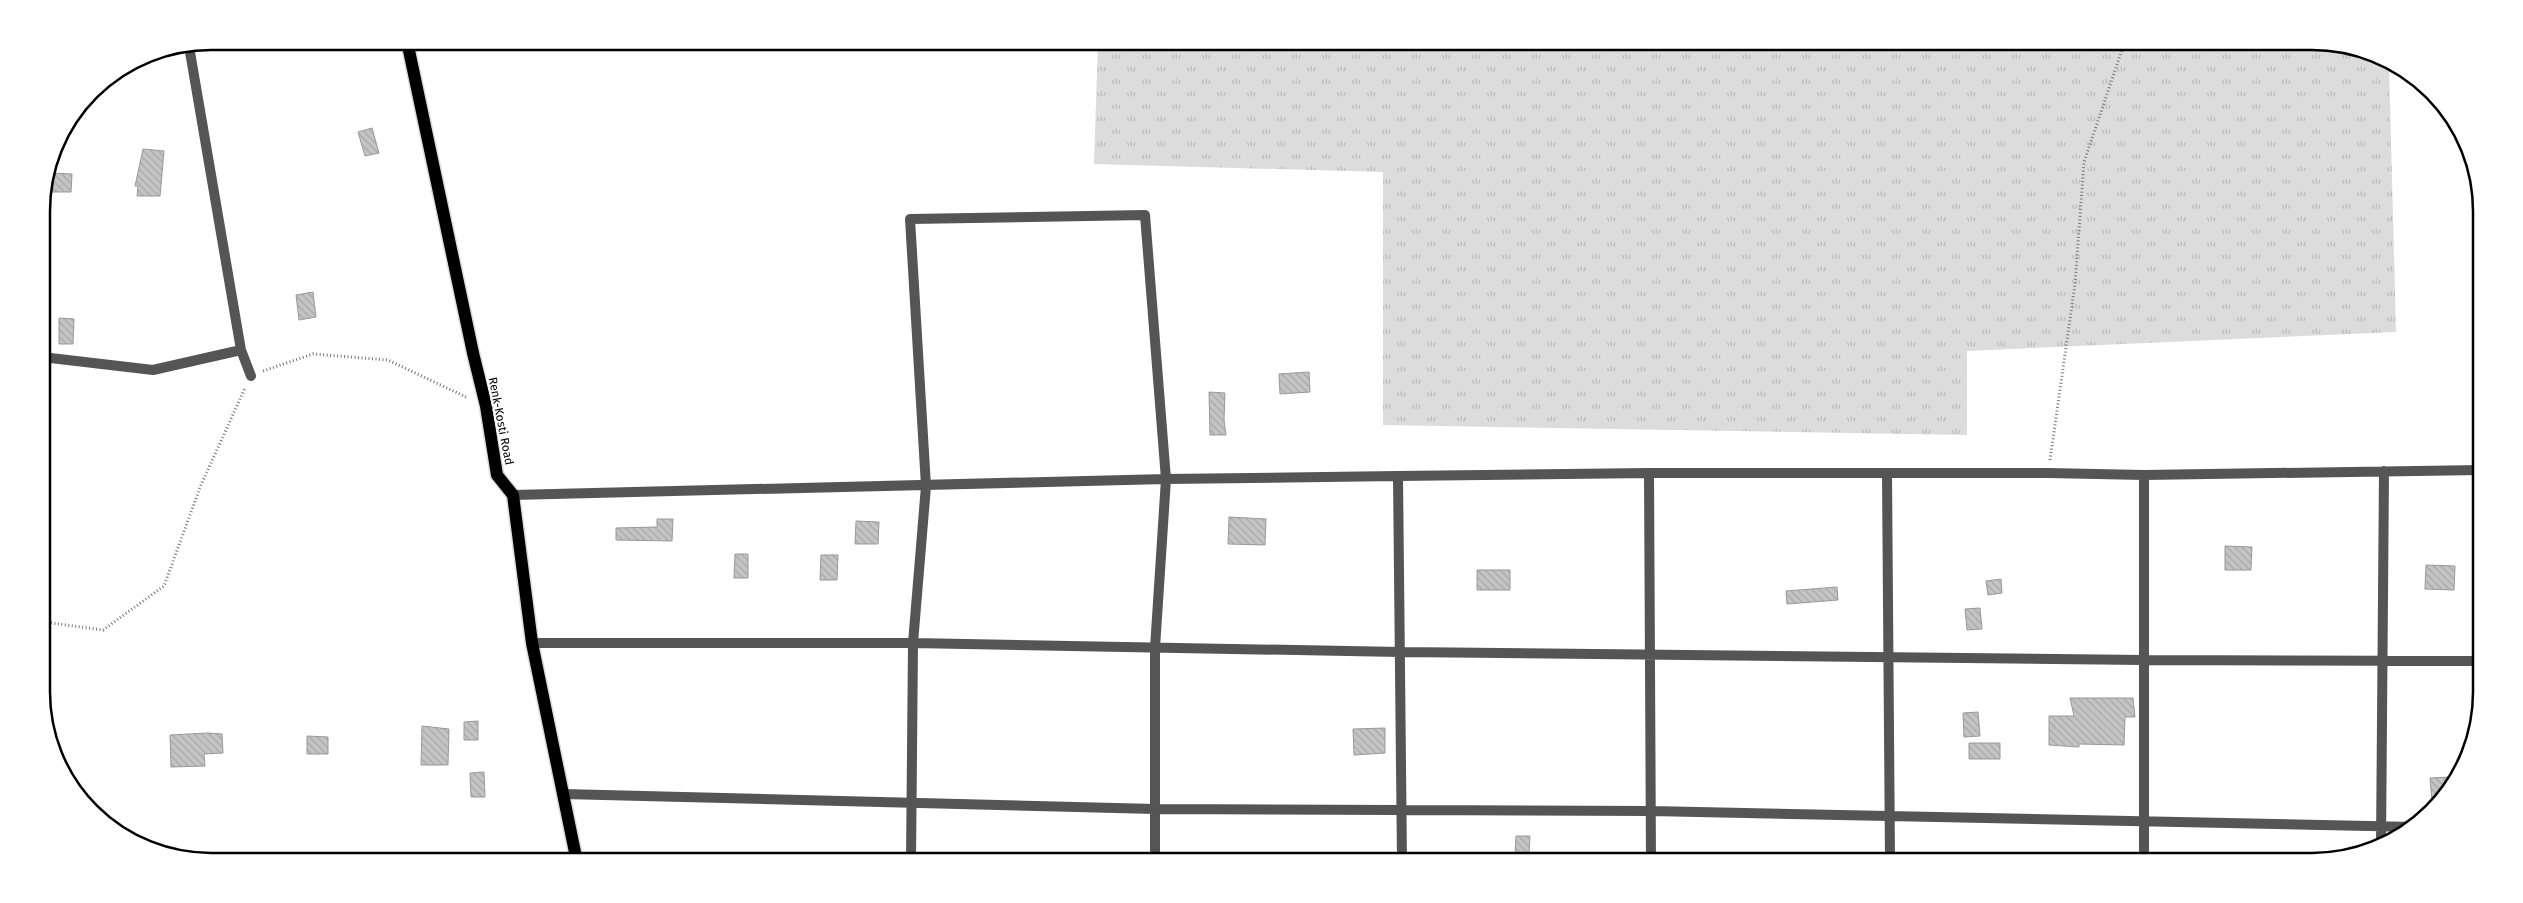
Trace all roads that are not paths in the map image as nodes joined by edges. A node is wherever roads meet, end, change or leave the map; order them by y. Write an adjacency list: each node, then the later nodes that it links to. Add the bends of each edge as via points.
1 (409, 50): 14 (main road, Renk-Kosti Road, via 470,344 486,406 497,474)
2 (190, 51): 3 (street)
3 (241, 350): 4 (street, via 153,370); 5 (street)
4 (50, 358)
5 (251, 376)
6 (2473, 470): 7 (street)
7 (2384, 471): 10 (street); 21 (street)
8 (1648, 473): 9 (street); 11 (street); 19 (street)
9 (1887, 474): 10 (street); 20 (street)
10 (2144, 475): 22 (street)
11 (1398, 476): 12 (street); 18 (street)
12 (1166, 479): 13 (street); 13 (street, via 1145,214 910,219); 17 (street)
13 (926, 486): 14 (street); 16 (street)
14 (513, 494): 15 (main road)
15 (532, 643): 16 (street); 24 (main road)
16 (913, 643): 17 (street); 25 (street)
17 (1155, 648): 18 (street); 26 (street)
18 (1400, 652): 19 (street); 27 (street)
19 (1650, 654): 20 (street); 28 (street)
20 (1888, 658): 22 (street); 29 (street)
21 (2382, 659): 22 (street); 23 (street); 31 (street)
22 (2144, 660): 30 (street)
23 (2473, 661)
24 (563, 794): 25 (street); 34 (main road)
25 (912, 802): 26 (street); 35 (street)
26 (1155, 809): 27 (street); 36 (street)
27 (1402, 810): 28 (street); 37 (street)
28 (1651, 811): 29 (street); 38 (street)
29 (1890, 816): 30 (street); 39 (street)
30 (2144, 822): 31 (street); 40 (street)
31 (2381, 826): 32 (street); 33 (street)
32 (2400, 827)
33 (2381, 837)
34 (575, 853)
35 (911, 853)
36 (1155, 853)
37 (1402, 853)
38 (1651, 853)
39 (1890, 853)
40 (2144, 853)

